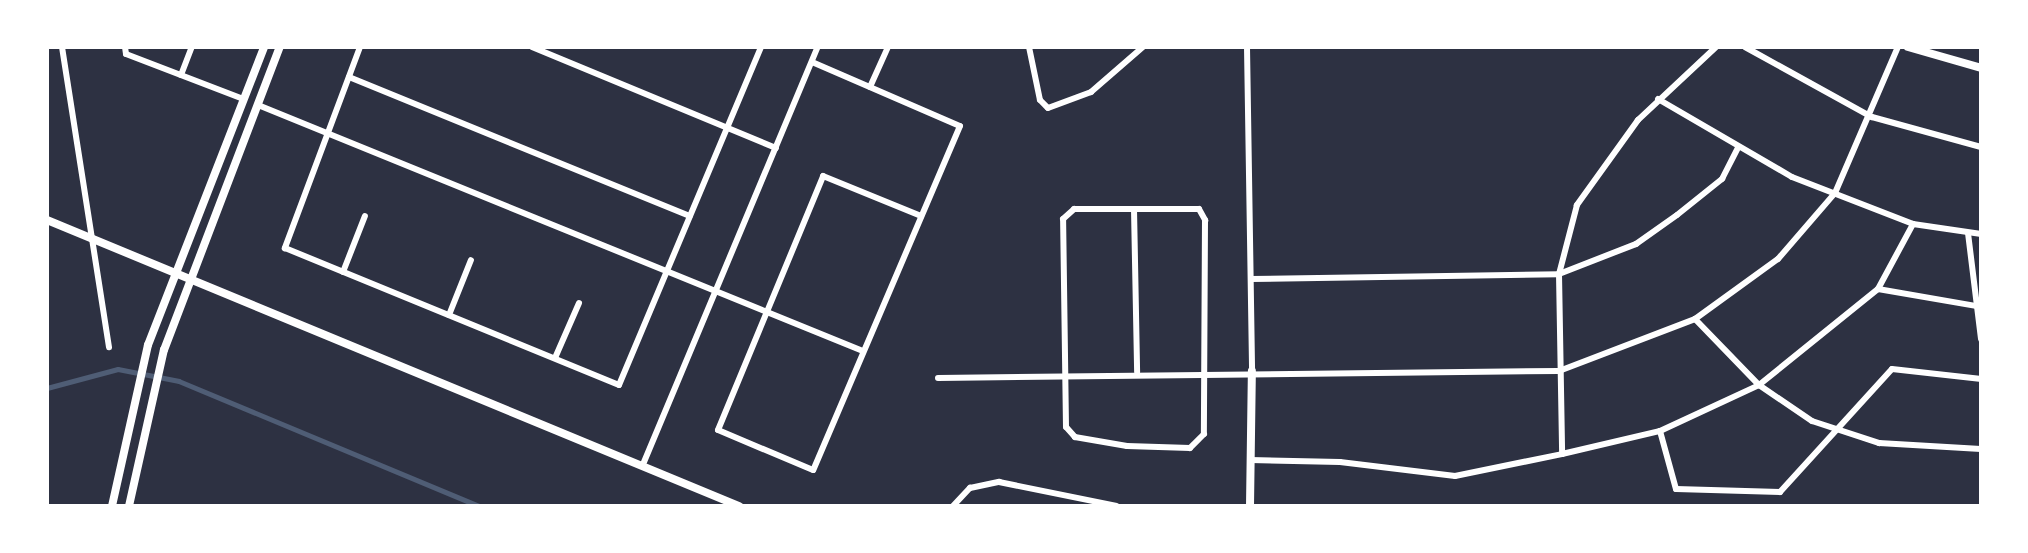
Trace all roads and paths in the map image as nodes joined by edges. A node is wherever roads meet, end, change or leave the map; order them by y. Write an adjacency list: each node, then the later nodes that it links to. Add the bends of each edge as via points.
1 (62, 47): 41 (street)
2 (125, 47): 20 (street, via 126,54)
3 (192, 47): 20 (street)
4 (264, 47): 23 (street)
5 (280, 47): 25 (street)
6 (360, 47): 21 (street)
7 (532, 47): 27 (street)
8 (761, 47): 27 (street)
9 (818, 47): 18 (street)
10 (888, 47): 22 (street)
11 (1029, 47): 12 (street, via 1040,100 1048,108 1091,92)
12 (1143, 47)
13 (1247, 47): 48 (street)
14 (1716, 47): 24 (street)
15 (1745, 47): 26 (street)
16 (1898, 47): 26 (street)
17 (1908, 47): 19 (street)
18 (812, 62): 22 (street); 30 (street)
19 (1981, 68)
20 (181, 75): 23 (street)
21 (349, 77): 28 (street); 35 (street)
22 (870, 87): 36 (street, via 960,126)
23 (243, 99): 46 (street)
24 (1658, 99): 31 (street); 45 (street, via 1604,159 1577,205)
25 (258, 105): 28 (street); 47 (street)
26 (1872, 117): 29 (street); 32 (street)
27 (728, 127): 30 (street); 35 (street)
28 (327, 133): 43 (street, via 285,248); 44 (street)
29 (1981, 147)
30 (776, 148): 50 (street)
31 (1738, 148): 32 (street); 45 (street, via 1722,179 1636,244)
32 (1835, 194): 38 (street); 55 (street, via 1778,259)
33 (1134, 209): 62 (street, via 1074,209 1063,219); 63 (street); 64 (street, via 1199,209 1205,220)
34 (365, 216): 43 (street)
35 (690, 216): 44 (street)
36 (921, 216): 53 (street, via 823,176); 58 (street)
37 (47, 220): 41 (street)
38 (1913, 224): 39 (street); 49 (street)
39 (1968, 233): 40 (street); 52 (street)
40 (1981, 234)
41 (92, 235): 46 (street); 57 (street)
42 (471, 260): 54 (street)
43 (343, 272): 54 (street)
44 (667, 272): 50 (street); 59 (street, via 619,385)
45 (1559, 274): 48 (street); 61 (street)
46 (173, 276): 47 (street); 74 (street, via 133,394)
47 (190, 279): 73 (street); 75 (street, via 150,399)
48 (1251, 279): 60 (street)
49 (1878, 289): 52 (street); 67 (street)
50 (715, 292): 53 (street); 73 (street)
51 (579, 303): 59 (street)
52 (1976, 306): 56 (street)
53 (764, 312): 58 (street); 58 (street, via 718,430 813,470)
54 (449, 315): 59 (street)
55 (1695, 319): 61 (street); 67 (street)
56 (1981, 339)
57 (109, 347)
58 (863, 351)
59 (555, 358)
60 (1252, 371): 61 (street); 64 (street); 72 (street)
61 (1559, 371): 71 (street)
62 (1064, 372): 63 (street); 64 (street, via 1066,427 1074,437 1190,448 1204,434); 65 (street)
63 (1137, 372): 64 (street)
64 (1203, 372)
65 (938, 378)
66 (1981, 379): 68 (street, via 1892,369)
67 (1759, 385): 68 (street); 69 (street)
68 (1834, 428): 69 (street, via 1780,492 1676,489); 70 (street, via 1879,443)
69 (1660, 431): 71 (street)
70 (1981, 449)
71 (1562, 454): 72 (street, via 1455,476 1340,462)
72 (1250, 460): 79 (street)
73 (644, 461): 76 (street)
74 (112, 506)
75 (129, 506)
76 (739, 506)
77 (953, 506): 78 (street, via 970,488 999,482)
78 (1117, 506)
79 (1250, 506)

